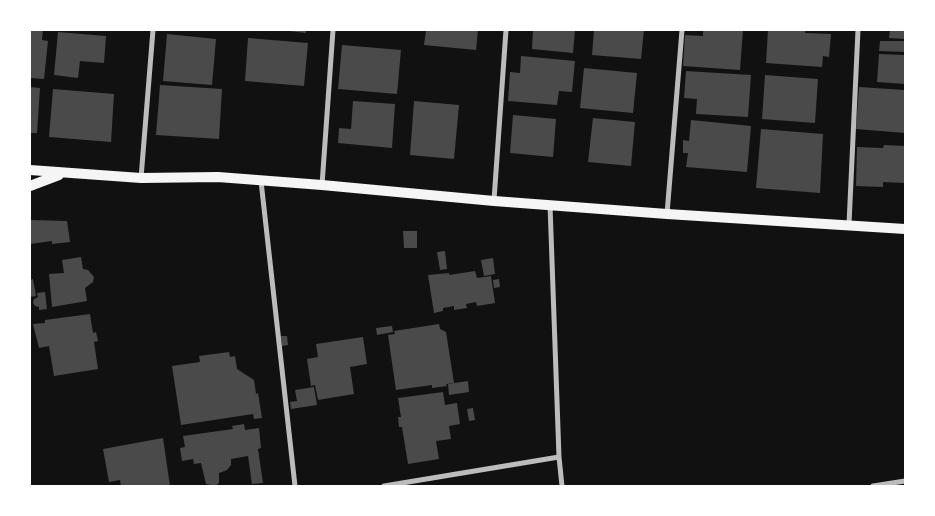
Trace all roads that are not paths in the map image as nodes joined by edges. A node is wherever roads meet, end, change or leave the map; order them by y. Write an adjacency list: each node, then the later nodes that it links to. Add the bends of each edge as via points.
1 (153, 30): 8 (street)
2 (333, 30): 10 (street)
3 (506, 30): 12 (street)
4 (682, 30): 14 (street)
5 (858, 30): 15 (street)
6 (30, 170): 7 (main road)
7 (63, 173): 8 (main road); 11 (main road)
8 (141, 178): 9 (main road)
9 (261, 180): 10 (main road); 19 (street)
10 (322, 184): 12 (main road)
11 (30, 186)
12 (494, 201): 13 (main road)
13 (550, 205): 14 (main road); 17 (street)
14 (667, 214): 15 (main road)
15 (849, 224): 16 (main road)
16 (905, 229)
17 (559, 457): 20 (street); 21 (street)
18 (905, 481): 22 (street)
19 (295, 486)
20 (384, 486)
21 (562, 486)
22 (873, 486)

